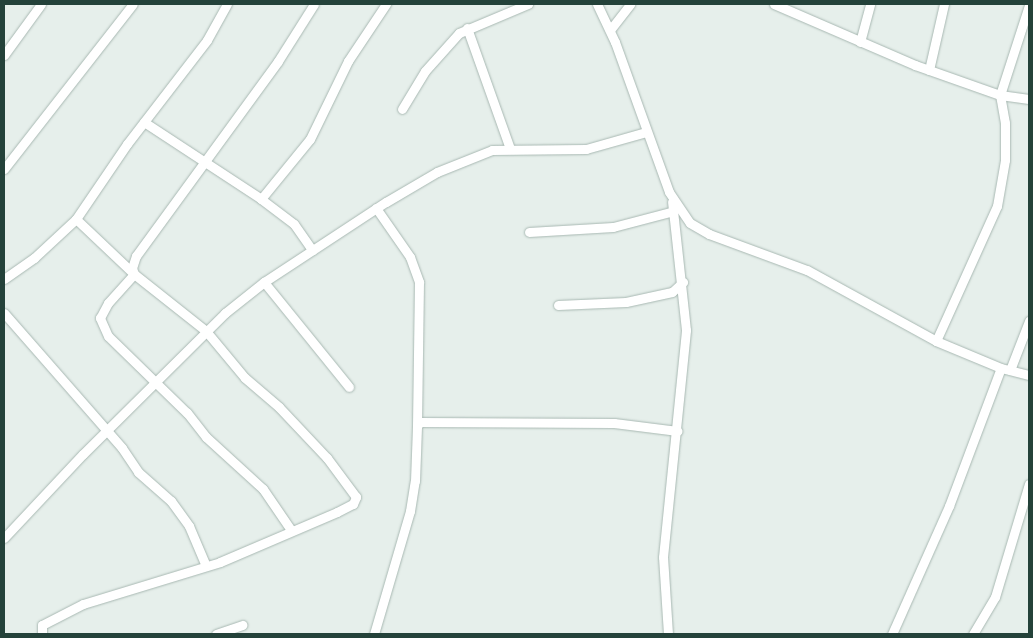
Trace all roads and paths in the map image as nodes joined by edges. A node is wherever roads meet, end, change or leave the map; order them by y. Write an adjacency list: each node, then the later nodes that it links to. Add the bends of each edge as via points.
1 (41, 4): 17 (street)
2 (133, 4): 26 (street)
3 (227, 4): 22 (street, via 207,40)
4 (314, 4): 25 (street, via 278,60)
5 (386, 4): 27 (street, via 348,61 310,139)
6 (528, 4): 13 (street)
7 (597, 4): 15 (street)
8 (630, 4): 15 (street)
9 (774, 4): 16 (street)
10 (870, 4): 16 (street)
11 (944, 4): 18 (street)
12 (1029, 5): 19 (street)
13 (516, 6): 14 (street)
14 (466, 28): 21 (street, via 425,71); 24 (street)
15 (610, 30): 23 (street)
16 (860, 42): 18 (street)
17 (4, 55)
18 (929, 70): 19 (street)
19 (1000, 95): 20 (street); 42 (street, via 1005,123 1005,160 997,206)
20 (1029, 99)
21 (402, 109)
22 (144, 122): 25 (street); 31 (street)
23 (646, 132): 24 (street, via 586,149); 28 (street)
24 (510, 149): 29 (street, via 492,150 437,172)
25 (203, 161): 27 (street); 34 (street, via 136,256 132,268)
26 (4, 169)
27 (261, 199): 33 (street, via 294,224)
28 (672, 200): 30 (street); 42 (street, via 699,230 807,270)
29 (376, 208): 33 (street); 47 (street, via 410,257 419,282)
30 (674, 211): 32 (street, via 613,227); 37 (street)
31 (76, 219): 34 (street); 35 (street, via 34,258)
32 (529, 232)
33 (312, 250): 36 (street)
34 (134, 274): 41 (street); 45 (street, via 122,285 100,318 108,336)
35 (4, 279)
36 (264, 282): 41 (street); 46 (street)
37 (683, 282): 38 (street, via 672,292 626,302); 49 (street, via 686,330)
38 (558, 305)
39 (4, 313): 48 (street)
40 (1029, 321): 43 (street)
41 (206, 331): 45 (street); 51 (street, via 245,378 279,407 327,458 356,497 353,504)
42 (936, 340): 43 (street)
43 (1005, 369): 44 (street); 59 (street)
44 (1029, 375)
45 (156, 382): 48 (street); 51 (street, via 206,436 263,489)
46 (349, 387)
47 (417, 426): 49 (street, via 427,420 605,422); 57 (street, via 415,481 410,511)
48 (106, 431): 52 (street); 53 (street, via 138,472 171,501 189,526)
49 (678, 431): 58 (street, via 664,557)
50 (1029, 484): 60 (street, via 995,597)
51 (291, 530): 53 (street)
52 (4, 538)
53 (206, 566): 55 (street, via 83,604 42,625)
54 (242, 625): 56 (street)
55 (42, 634)
56 (216, 634)
57 (374, 634)
58 (668, 634)
59 (892, 634)
60 (973, 634)

